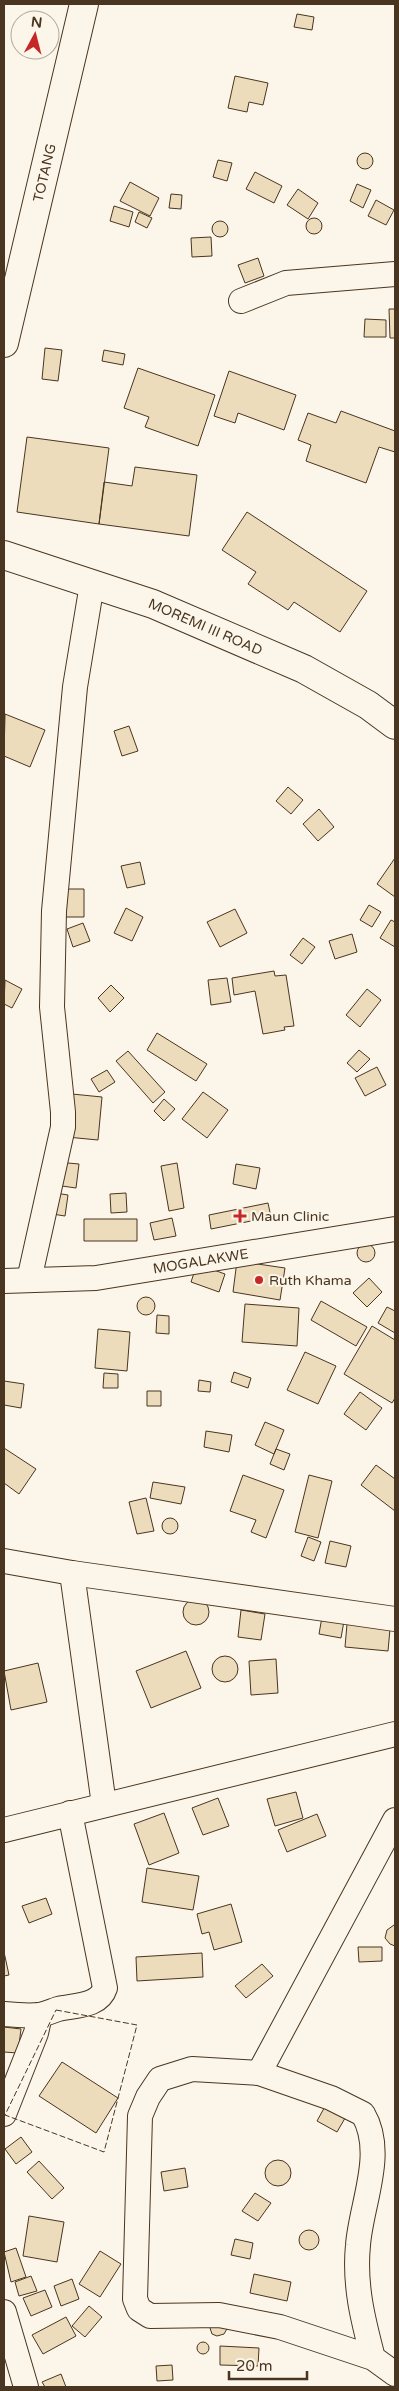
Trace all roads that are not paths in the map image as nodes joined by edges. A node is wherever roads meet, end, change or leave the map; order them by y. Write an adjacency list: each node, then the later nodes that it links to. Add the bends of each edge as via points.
1 (84, 4): 4 (street, TOTANG)
2 (395, 274): 3 (street, via 286,284)
3 (241, 301)
4 (7, 306): 5 (street, TOTANG)
5 (4, 343)
6 (4, 555): 7 (street, MOREMI III ROAD)
7 (92, 584): 8 (street, MOREMI III ROAD, via 153,604 304,669 368,705); 10 (street, via 75,687 54,911 52,1007 63,1127)
8 (395, 725)
9 (395, 1229): 10 (street, MOGALAKWE, via 96,1278)
10 (29, 1280): 11 (street, MOGALAKWE)
11 (4, 1281)
12 (4, 1561): 13 (street)
13 (72, 1573): 14 (street); 16 (street)
14 (395, 1619)
15 (395, 1734): 16 (street)
16 (104, 1805): 17 (street)
17 (70, 1814): 19 (street); 21 (street, via 105,1988 98,1999)
18 (395, 1820): 22 (street)
19 (4, 1830)
20 (4, 2014): 21 (street)
21 (40, 2015): 23 (street)
22 (259, 2073): 25 (street, via 331,2098 363,2114 368,2122 372,2162 358,2245 358,2299); 25 (street, via 192,2069 160,2079 148,2098 140,2116 136,2304 150,2316 219,2315 280,2327)
23 (4, 2114)
24 (4, 2312): 27 (street)
25 (373, 2358): 26 (street)
26 (395, 2374)
27 (26, 2387)

